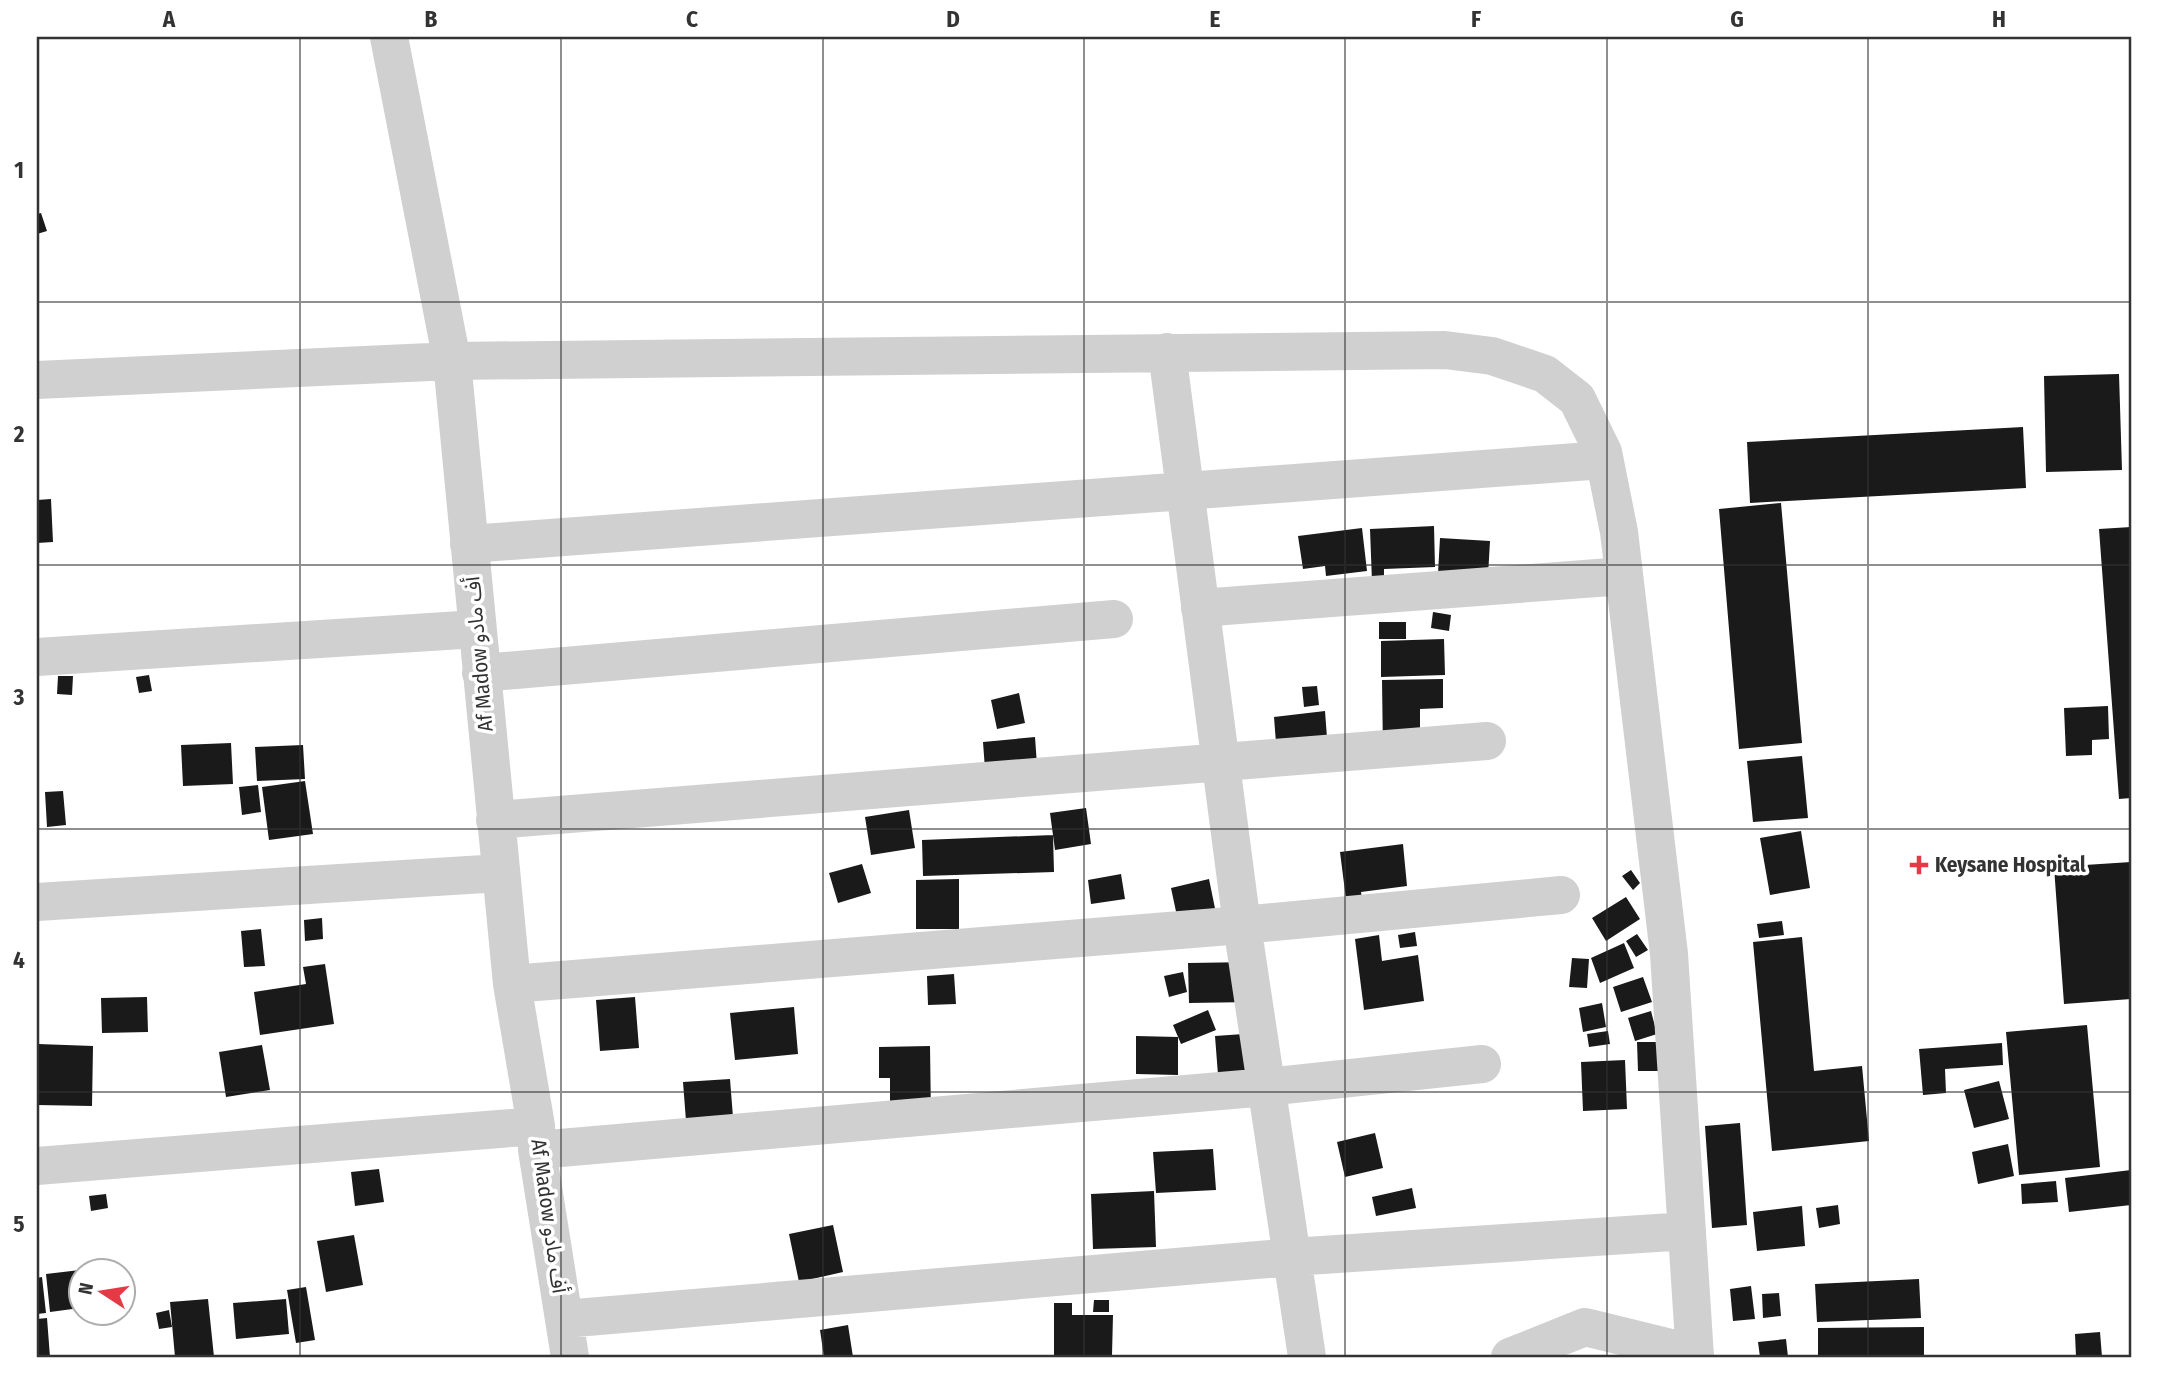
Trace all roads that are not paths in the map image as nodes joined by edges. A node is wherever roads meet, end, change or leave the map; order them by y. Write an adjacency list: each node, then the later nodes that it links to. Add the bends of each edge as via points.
1 (389, 37): 3 (street, Af Madow أف مادو)
2 (1167, 352): 3 (street); 5 (street, via 1445,350 1492,356 1545,374 1577,399); 6 (street)
3 (452, 361): 4 (street); 7 (street, Af Madow أف مادو)
4 (37, 380)
5 (1604, 460): 6 (street); 8 (street)
6 (1185, 492): 7 (street); 9 (street)
7 (469, 544): 11 (street, Af Madow أف مادو)
8 (1624, 576): 9 (street); 26 (street, via 1669,954)
9 (1200, 608): 15 (street)
10 (1114, 620): 13 (street)
11 (477, 629): 12 (street); 13 (street, Af Madow أف مادو)
12 (37, 657)
13 (481, 673): 16 (street, Af Madow أف مادو)
14 (1487, 741): 15 (street)
15 (1220, 761): 16 (street); 20 (street)
16 (495, 820): 17 (street, Af Madow أف مادو)
17 (500, 873): 19 (street); 21 (street, Af Madow أف مادو)
18 (1561, 895): 20 (street)
19 (37, 902)
20 (1242, 925): 21 (street); 23 (street)
21 (512, 984): 24 (street, Af Madow أف مادو)
22 (1482, 1064): 23 (street)
23 (1267, 1087): 24 (street); 27 (street)
24 (537, 1138): 25 (street); 28 (street, Af Madow أف مادو)
25 (37, 1166)
26 (1687, 1231): 27 (street); 29 (street)
27 (1292, 1257): 28 (street); 31 (street)
28 (564, 1319): 30 (street, Af Madow أف مادو)
29 (1695, 1355): 32 (street, via 1585,1327)
30 (570, 1357)
31 (1307, 1357)
32 (1510, 1357)

